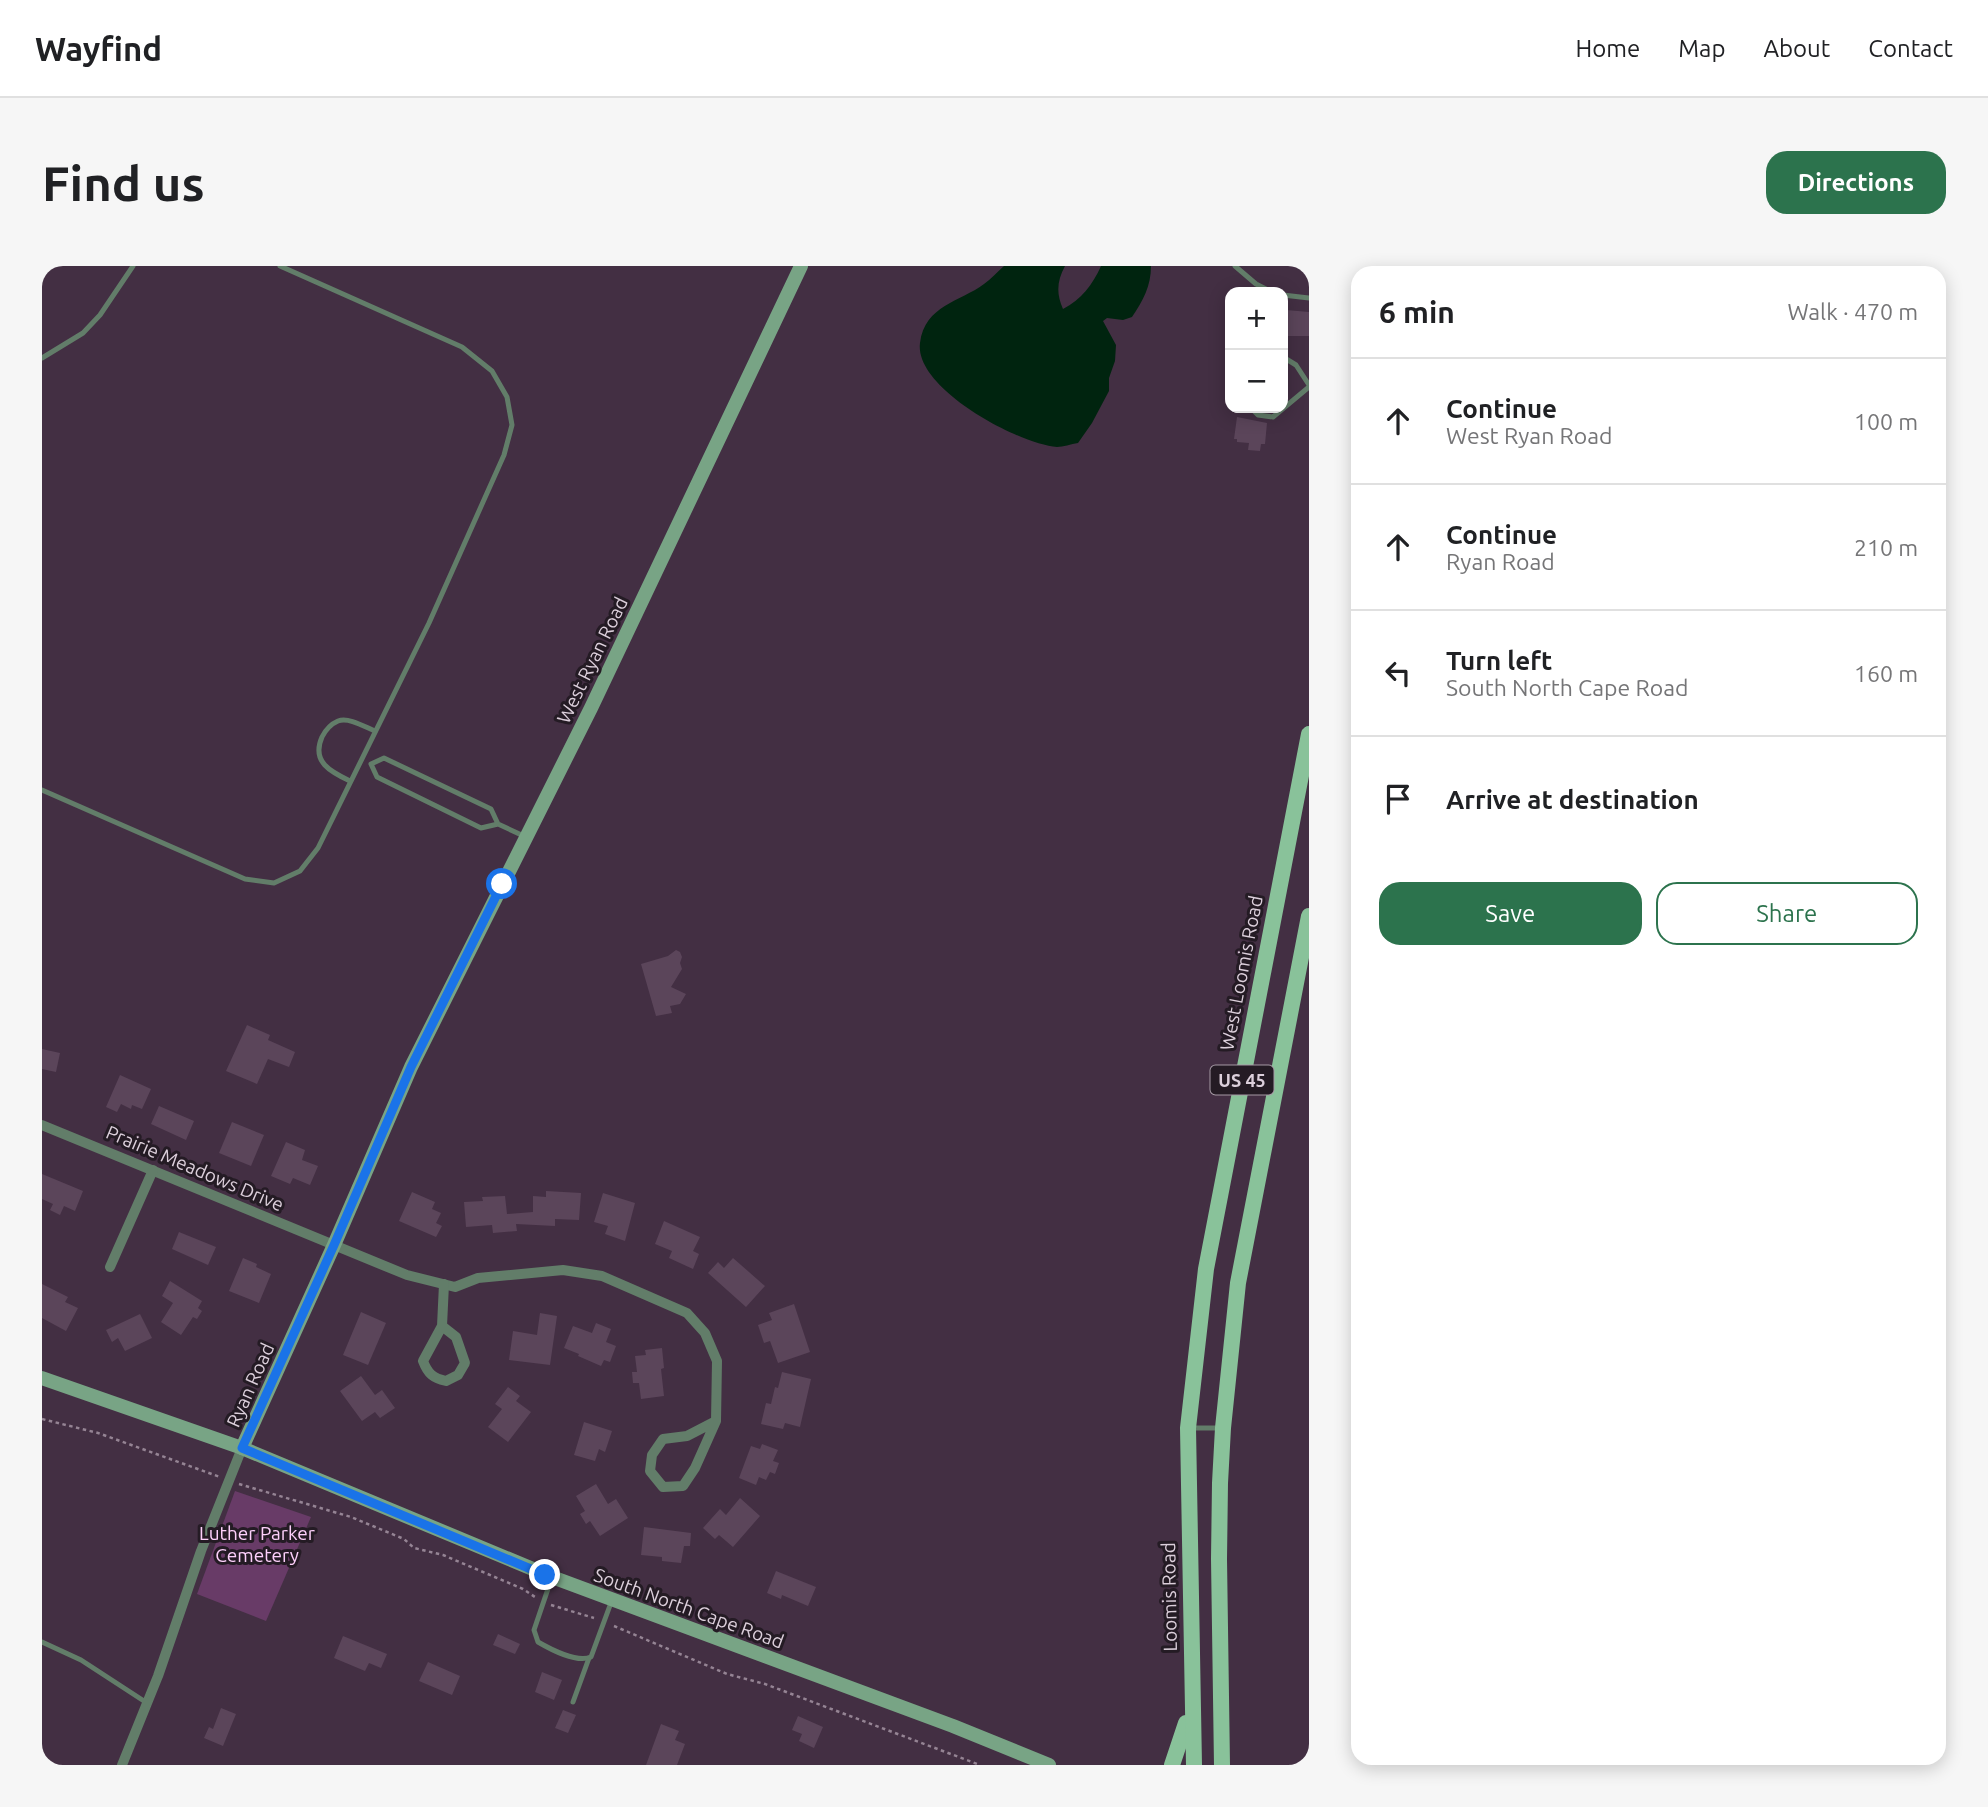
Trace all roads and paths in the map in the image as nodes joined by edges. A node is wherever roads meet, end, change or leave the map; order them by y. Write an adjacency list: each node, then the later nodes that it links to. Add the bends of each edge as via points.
1 (133, 266): 8 (lane, via 83,333)
2 (280, 266): 14 (lane, via 462,347 492,371 506,397 512,425 504,455 429,623)
3 (801, 266): 21 (street, West Ryan Road)
4 (1235, 266): 5 (lane)
5 (1262, 287)
6 (1288, 296): 7 (lane)
7 (1309, 299)
8 (42, 358)
9 (1288, 360): 10 (lane)
10 (1309, 386): 11 (lane)
11 (1288, 404)
12 (1256, 413): 13 (lane, via 1273,417)
13 (1278, 413)
14 (375, 730): 16 (lane); 18 (lane, via 338,721 325,731 319,744 320,761)
15 (1309, 734): 33 (main road, West Loomis Road / US 45, via 1206,1269)
16 (361, 758): 17 (lane); 18 (lane)
17 (371, 764): 20 (lane, via 377,777 481,828); 20 (lane, via 384,758 491,809)
18 (350, 781): 19 (lane, via 318,848 300,871 274,883 245,879)
19 (42, 789)
20 (498, 824): 21 (lane)
21 (526, 837): 23 (street, West Ryan Road)
22 (1309, 916): 34 (main road, US 45, via 1238,1283)
23 (411, 1067): 26 (street, Ryan Road)
24 (42, 1125): 25 (street, Prairie Meadows Drive)
25 (153, 1170): 26 (street, Prairie Meadows Drive); 27 (street)
26 (334, 1245): 28 (street, Prairie Meadows Drive, via 407,1275); 35 (street, Ryan Road)
27 (110, 1267)
28 (444, 1284): 29 (street); 32 (street, via 455,1287 478,1278 563,1270 602,1276 687,1313 705,1333 717,1361)
29 (442, 1326): 29 (street, via 423,1361 426,1371 446,1381 458,1375 465,1363 456,1337)
30 (42, 1378): 35 (street, South North Cape Road)
31 (42, 1419): 36 (path, via 99,1433)
32 (716, 1421): 32 (street, via 683,1486 663,1487 650,1471 652,1455 663,1439 687,1436)
33 (1188, 1428): 34 (lane); 41 (main road, Loomis Road / US 45)
34 (1223, 1428): 48 (main road, US 45, via 1219,1559)
35 (242, 1448): 37 (street, South North Cape Road); 43 (street, Ryan Road)
36 (218, 1476)
37 (552, 1577): 38 (street, South North Cape Road); 40 (lane, via 534,1630 537,1642 583,1660)
38 (612, 1600): 40 (lane); 44 (street, South North Cape Road, via 953,1726)
39 (42, 1642): 43 (lane, via 81,1660)
40 (589, 1658): 42 (lane)
41 (1192, 1700): 46 (main road); 47 (main road, Loomis Road / US 45)
42 (573, 1702)
43 (147, 1703): 45 (street, Ryan Road)
44 (1042, 1764)
45 (122, 1765)
46 (1172, 1765)
47 (1194, 1765)
48 (1222, 1765)

